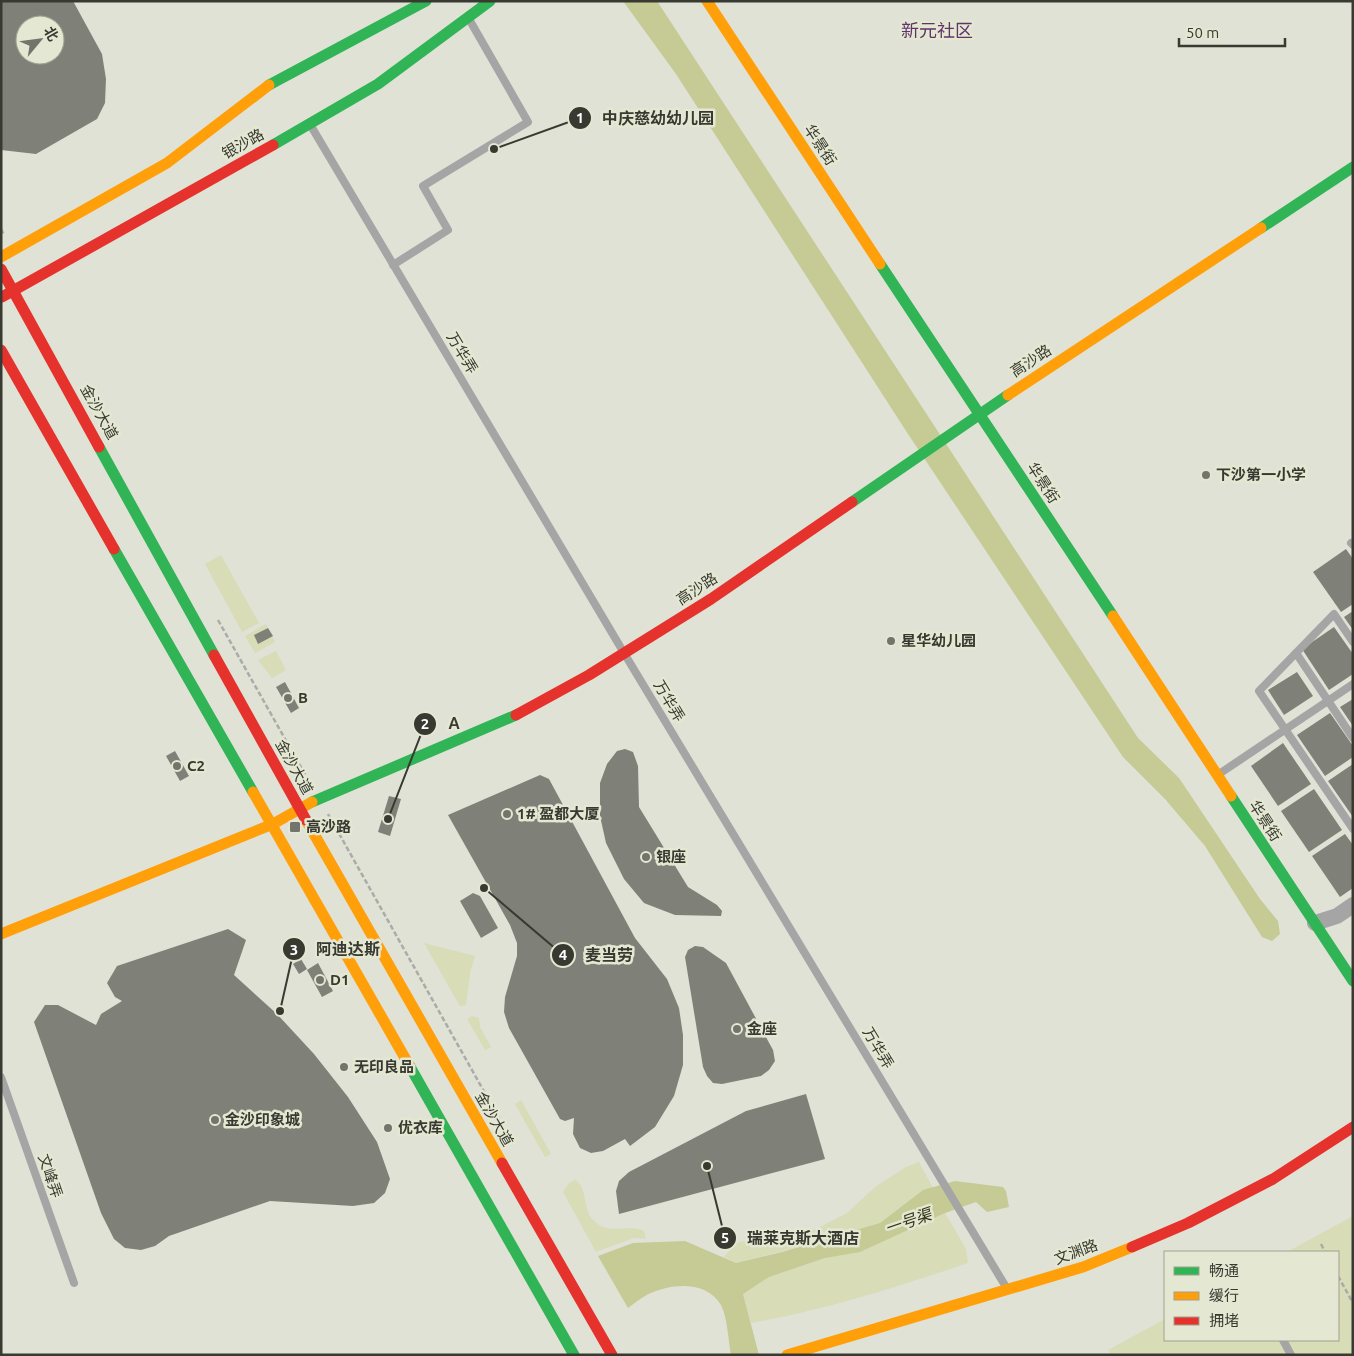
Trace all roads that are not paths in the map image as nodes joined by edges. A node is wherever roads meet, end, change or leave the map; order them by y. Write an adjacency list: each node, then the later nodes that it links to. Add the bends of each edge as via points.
1 (426, 1): 7 (street, 银沙路, via 275,80 167,163)
2 (490, 1): 4 (street, 银沙路)
3 (707, 1): 13 (street, 华景街)
4 (468, 17): 5 (street, 银沙路, via 378,84); 8 (lane, via 528,122 423,186 448,230)
5 (310, 124): 8 (lane, 万华弄); 10 (street, 银沙路)
6 (1353, 167): 13 (street, 高沙路)
7 (1, 257)
8 (393, 265): 15 (lane, 万华弄)
9 (1, 269): 10 (street, 金沙大道)
10 (15, 291): 11 (street, 银沙路); 22 (street, 金沙大道)
11 (1, 297)
12 (1, 350): 23 (street)
13 (979, 414): 15 (street, 高沙路, via 711,598); 21 (street, 华景街)
14 (1353, 642): 16 (lane, via 1334,614)
15 (624, 653): 22 (street, 高沙路, via 519,714); 32 (lane, 万华弄)
16 (1296, 653): 18 (lane); 19 (lane, via 1259,691)
17 (1353, 684): 18 (lane)
18 (1328, 701): 19 (lane); 20 (lane)
19 (1286, 729): 21 (lane); 24 (lane)
20 (1353, 738)
21 (1217, 776): 26 (street, 华景街)
22 (299, 808): 23 (street, 高沙路); 35 (street, 金沙大道)
23 (273, 824): 27 (street, 高沙路); 34 (street)
24 (1353, 829)
25 (1353, 905): 26 (street, via 1337,916)
26 (1315, 924): 28 (street, 华景街)
27 (1, 934)
28 (1353, 981)
29 (1, 1077): 31 (lane, 文峰弄)
30 (1353, 1127): 32 (street, 文渊路, via 1274,1179 1188,1223 1083,1267)
31 (74, 1283)
32 (1007, 1290): 36 (street, 文渊路)
33 (1284, 1341): 37 (lane)
34 (574, 1355)
35 (612, 1355)
36 (787, 1355)
37 (1291, 1355)

